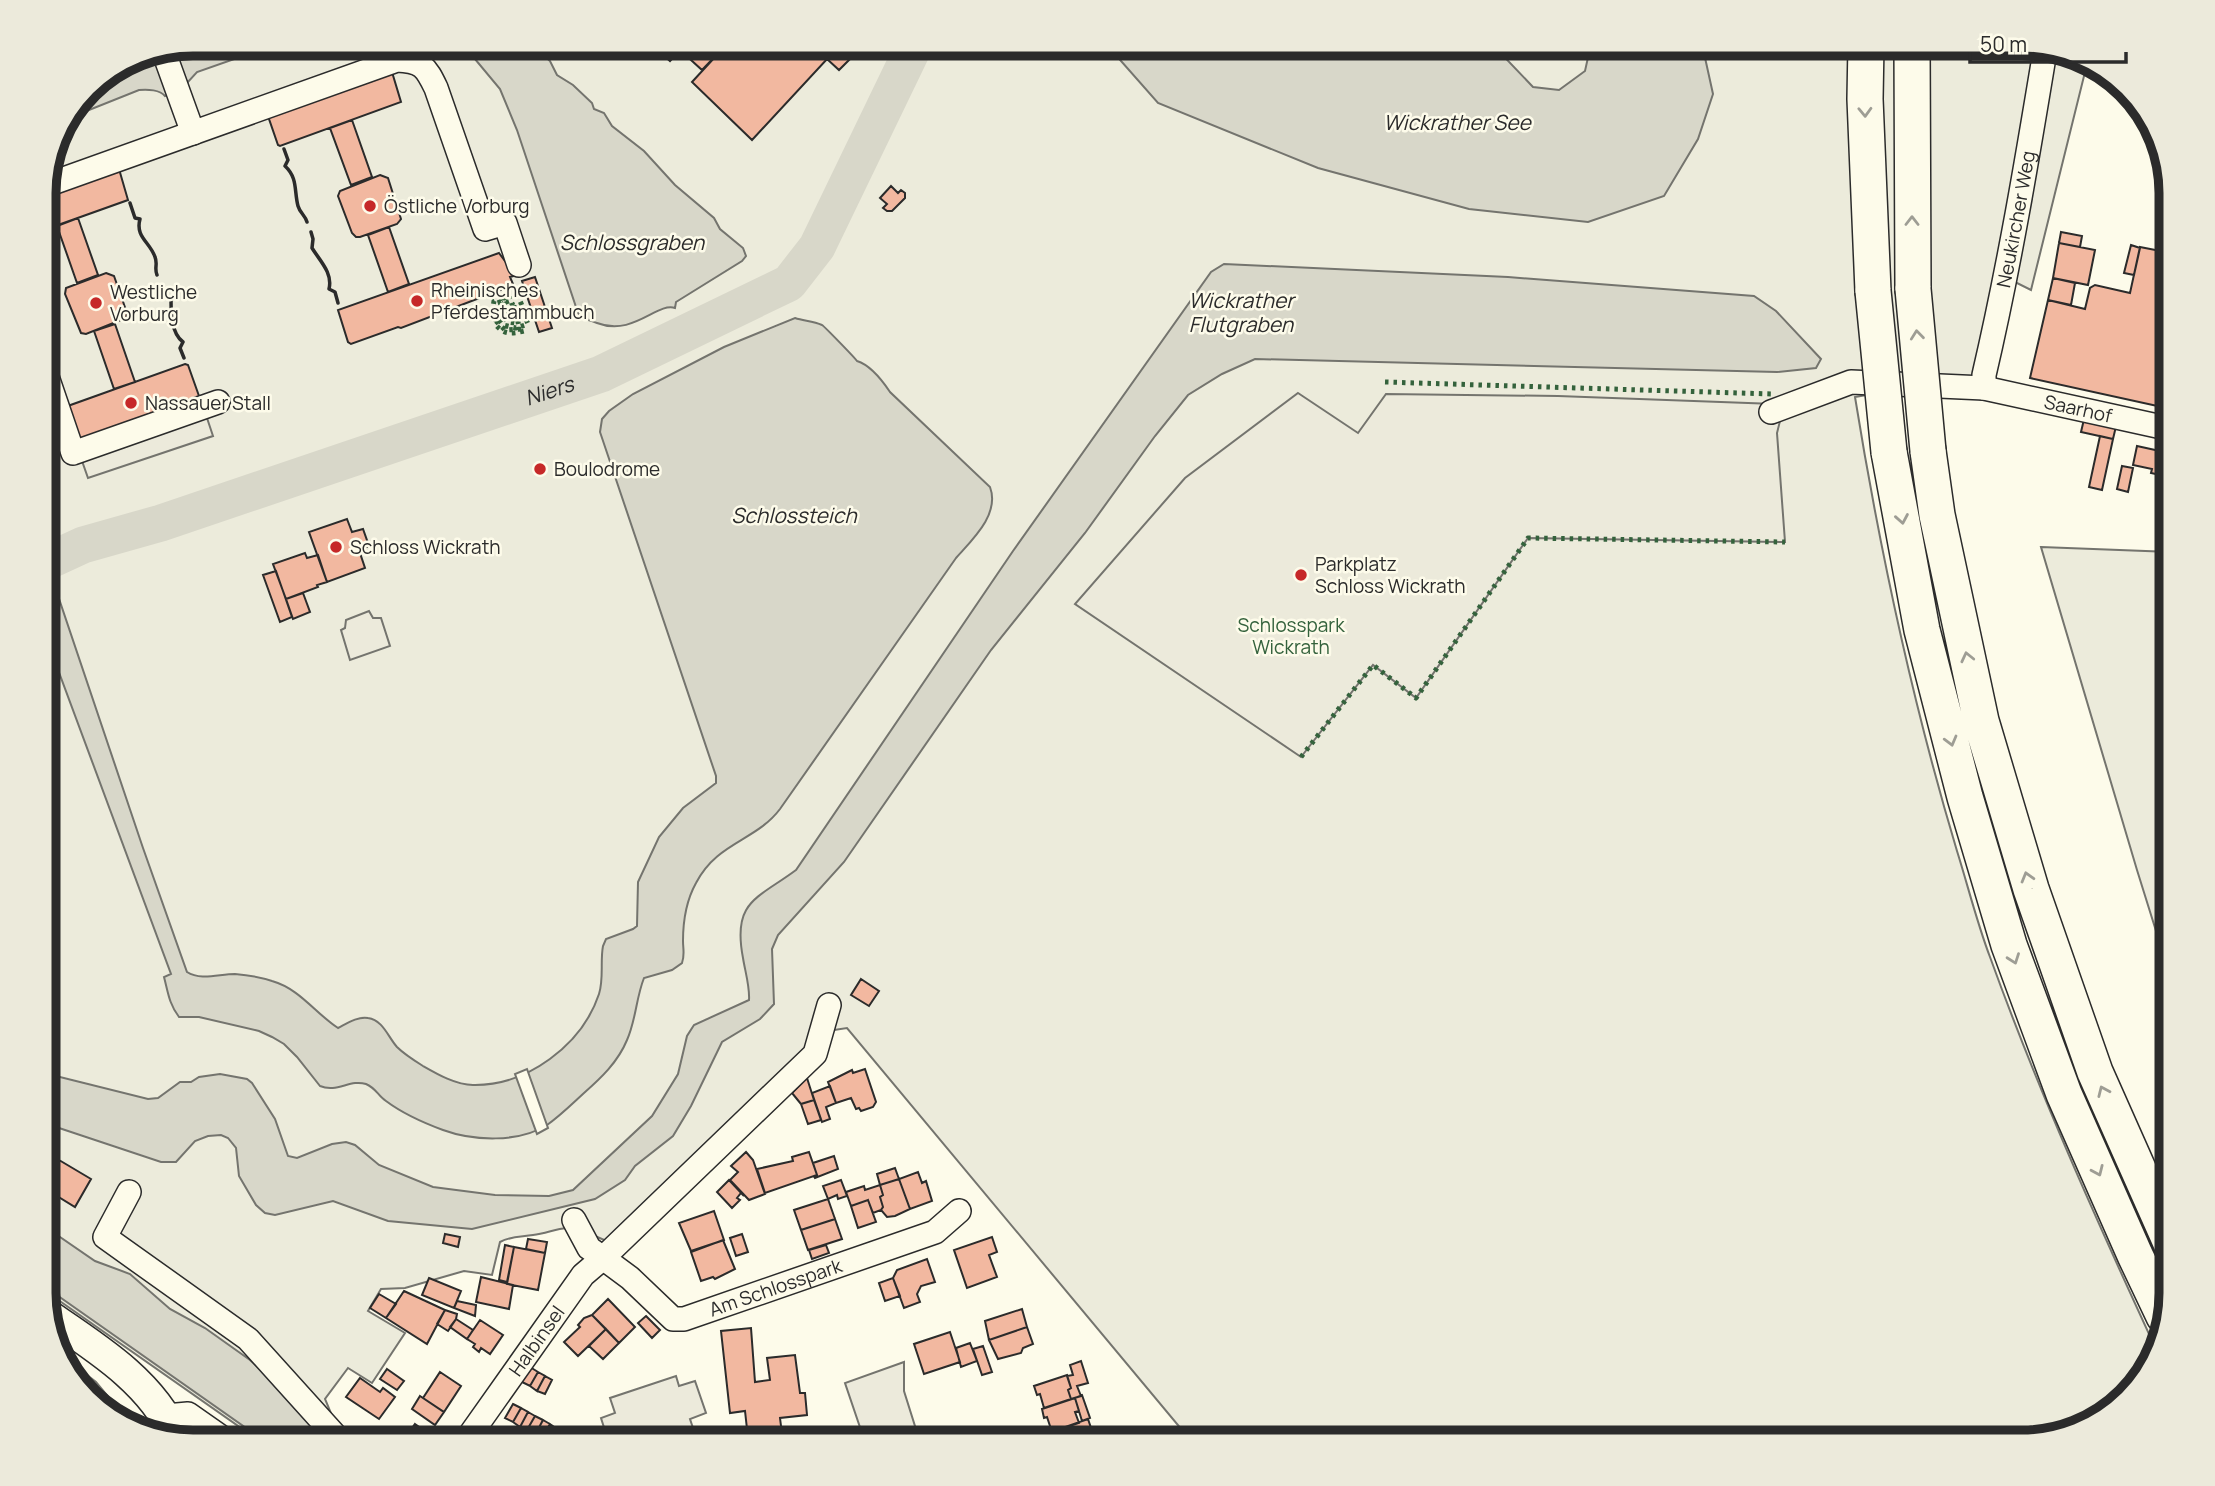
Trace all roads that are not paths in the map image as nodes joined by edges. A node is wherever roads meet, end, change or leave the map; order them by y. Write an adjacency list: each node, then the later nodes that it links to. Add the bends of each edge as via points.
1 (1866, 56): 19 (highway, one-way to 19, bridge, via 1873,291 1889,452 1922,630 2009,945 2064,1094)
2 (1912, 56): 16 (highway, one-way to 2, bridge, via 2095,1072 2031,888 1981,721 1942,541 1928,452 1913,289)
3 (2044, 58): 8 (street, Neukircher Weg)
4 (166, 59): 5 (street)
5 (193, 133): 6 (street); 7 (street, via 397,60 414,61 427,70 436,89 485,229 505,223)
6 (56, 182)
7 (519, 265)
8 (1983, 388): 11 (street, Saarhof, via 1851,382); 12 (street, Saarhof)
9 (56, 402): 10 (street, via 74,453)
10 (218, 402)
11 (1771, 412)
12 (2159, 426)
13 (829, 1006): 18 (street, Halbinsel, via 815,1054)
14 (129, 1192): 23 (street, via 105,1237 248,1339)
15 (959, 1211): 18 (street, Am Schlosspark, via 935,1232 684,1319 673,1319)
16 (2159, 1216)
17 (575, 1220): 18 (street)
18 (596, 1253): 24 (street, Halbinsel)
19 (2158, 1304)
20 (60, 1323): 21 (main road, via 132,1378)
21 (170, 1426): 22 (street, via 188,1414)
22 (211, 1430)
23 (330, 1430)
24 (473, 1430)

